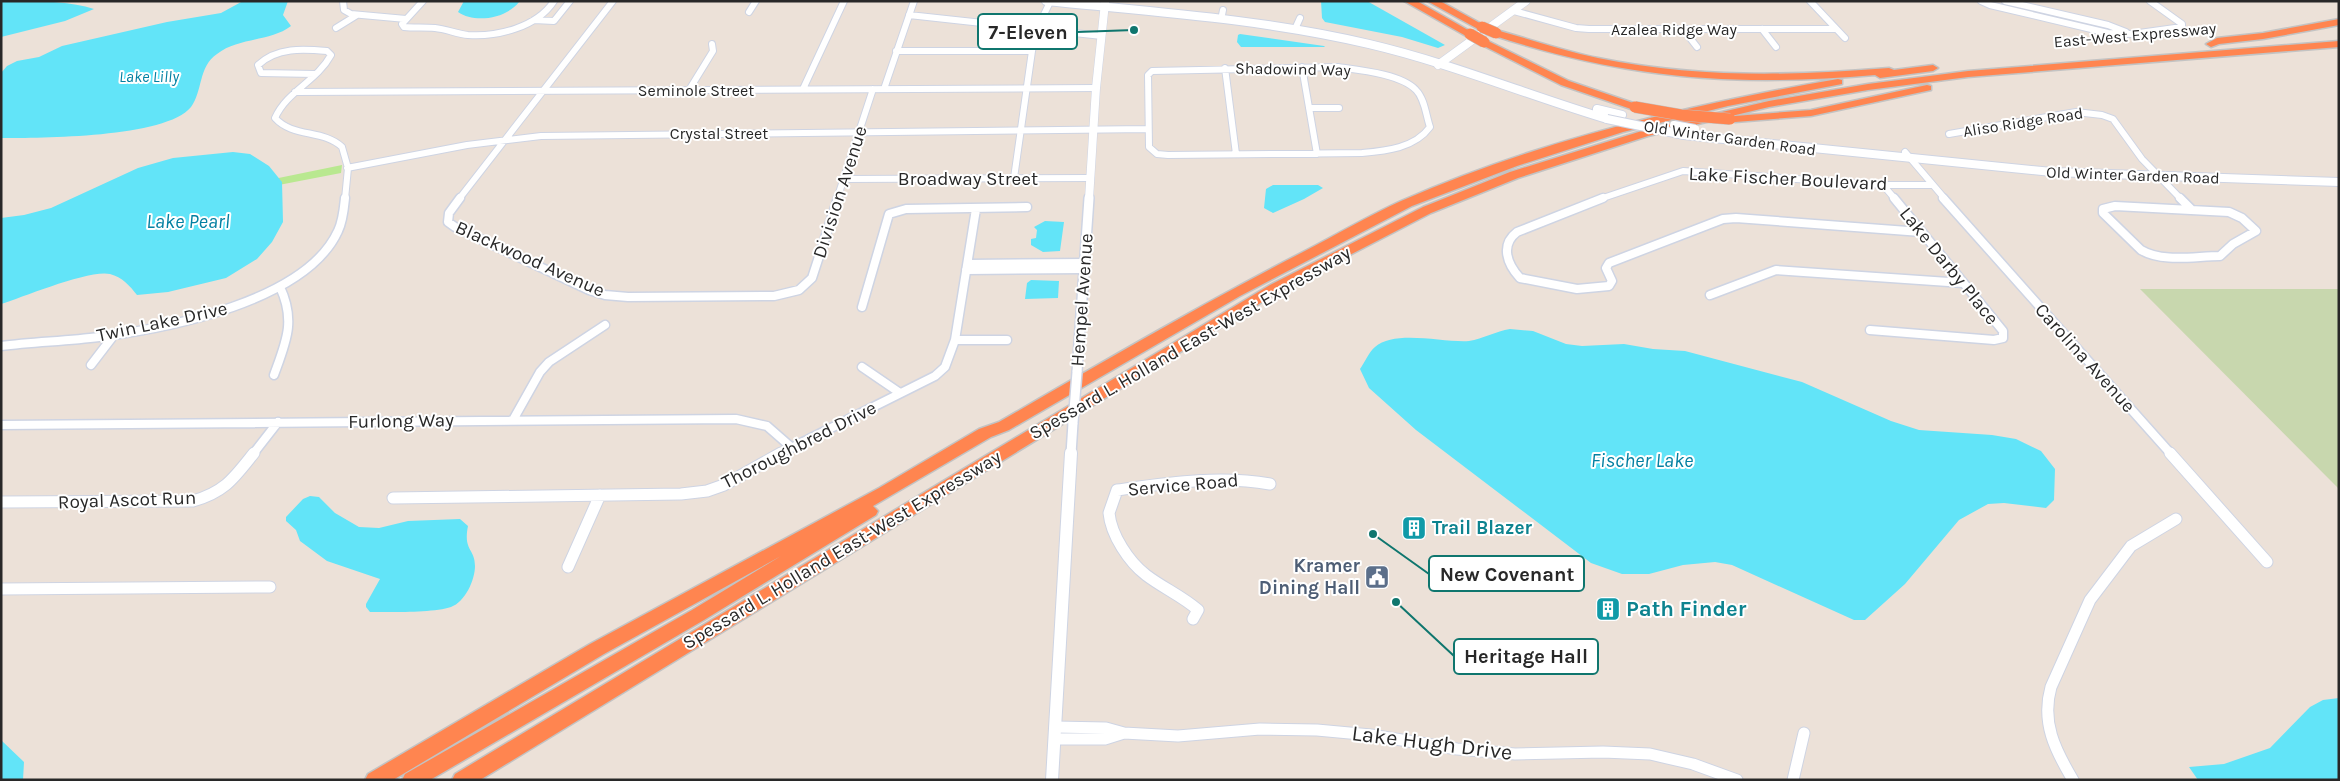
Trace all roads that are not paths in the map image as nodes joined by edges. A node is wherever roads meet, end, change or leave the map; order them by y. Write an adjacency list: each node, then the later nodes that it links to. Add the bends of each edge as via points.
1 (343, 1): 22 (street, via 344,10)
2 (422, 1): 25 (street)
3 (554, 1): 26 (street, via 545,13)
4 (570, 1): 26 (street, via 554,21)
5 (613, 1): 59 (street, Blackwood Avenue)
6 (756, 1): 21 (street)
7 (844, 1): 55 (street)
8 (914, 1): 23 (street)
9 (1048, 1): 18 (main road, Old Winter Garden Road); 31 (street)
10 (1090, 1): 18 (main road, Old Winter Garden Road)
11 (1409, 1): 50 (highway, bridge, via 1565,83 1635,107 1681,114 1730,119 1811,113 1974,78)
12 (1432, 1): 49 (highway, bridge, via 1496,33 1619,66 1695,75 1771,78)
13 (1526, 1): 20 (street)
14 (1810, 1): 33 (street)
15 (1980, 1): 24 (street)
16 (2005, 1): 19 (street)
17 (2150, 1): 34 (street, via 2182,27)
18 (1105, 4): 28 (main road, Old Winter Garden Road); 28 (main road, Old Winter Garden Road, via 1222,13); 36 (street, Hempel Avenue)
19 (2038, 9): 24 (street); 34 (street, via 2108,24)
20 (1514, 11): 32 (street, Azalea Ridge Way, via 1576,28); 46 (street)
21 (750, 12)
22 (357, 15): 25 (street); 29 (street)
23 (909, 15): 31 (street); 43 (street)
24 (2033, 15): 34 (street, via 2108,33)
25 (406, 19): 26 (street, via 404,26 469,35 502,32)
26 (534, 20)
27 (2339, 22): 39 (highway)
28 (1298, 24): 46 (main road, Old Winter Garden Road)
29 (336, 28)
30 (1762, 28): 32 (street, Azalea Ridge Way); 33 (street, Azalea Ridge Way); 42 (street)
31 (1037, 29): 36 (street); 44 (street)
32 (1683, 29): 41 (street)
33 (1836, 29): 37 (street)
34 (2128, 33)
35 (2339, 34): 39 (highway, East-West Expressway)
36 (1102, 36): 54 (street, Hempel Avenue)
37 (1846, 38)
38 (712, 44): 58 (street, via 713,51)
39 (2211, 44): 49 (highway, East-West Expressway)
40 (2339, 44): 50 (highway, East-West Expressway)
41 (1697, 47)
42 (1776, 47)
43 (896, 51): 44 (street); 57 (street)
44 (1032, 51): 53 (street)
45 (1153, 61): 51 (street)
46 (1441, 63): 71 (main road, Old Winter Garden Road, bridge, via 1622,115 1694,129); 71 (main road, Old Winter Garden Road, bridge, via 1607,119 1684,135)
47 (1302, 67): 48 (street, Shadowind Way); 61 (street); 70 (street, Shadowind Way, via 1351,68 1403,82 1417,91 1430,127 1427,134 1419,139 1388,150)
48 (1226, 68): 51 (street, Shadowind Way); 69 (street)
49 (1933, 68): 105 (highway, Spessard L. Holland East-West Expressway, via 1745,97 1610,132 1473,178 1406,204 1261,278)
50 (2049, 68): 117 (highway, Spessard L. Holland East-West Expressway, via 1868,87 1709,117 1587,151 1514,175 1426,210 1325,261 1230,315)
51 (1158, 69): 65 (street, Shadowind Way, via 1148,75)
52 (315, 74): 52 (street, via 328,63 331,55 327,51 282,52 258,65 261,73); 60 (street)
53 (1027, 88): 54 (street, Seminole Street); 57 (street, Seminole Street); 63 (street)
54 (1096, 88): 64 (street, Hempel Avenue)
55 (803, 89): 56 (street, Seminole Street); 58 (street, Seminole Street)
56 (873, 89): 57 (street, Seminole Street); 66 (street, Division Avenue)
57 (884, 89)
58 (689, 90): 59 (street, Seminole Street)
59 (543, 91): 60 (street, Seminole Street); 68 (street, Blackwood Avenue)
60 (295, 92): 72 (street, Twin Lake Drive, via 277,109 274,118 278,124 336,142 343,148)
61 (1309, 108): 62 (street); 70 (street)
62 (1339, 108)
63 (1020, 132): 64 (street, Crystal Street); 66 (street, Crystal Street); 75 (street)
64 (1094, 132): 65 (street); 76 (street, Hempel Avenue)
65 (1148, 132): 69 (street, Shadowind Way, via 1149,147 1157,154)
66 (860, 133): 68 (street, Crystal Street, via 572,134); 77 (street, Division Avenue)
67 (1949, 134): 73 (street, Aliso Ridge Road, via 2028,119 2089,112 2113,119)
68 (506, 139): 72 (street, Crystal Street); 89 (street, Blackwood Avenue, via 449,213 448,222 455,227 605,295 774,296)
69 (1236, 154): 70 (street, Shadowind Way)
70 (1317, 154)
71 (1908, 155): 73 (main road, Old Winter Garden Road, via 2052,172); 80 (street, Carolina Avenue)
72 (348, 168): 88 (street, Twin Lake Drive, via 338,232 326,251)
73 (2155, 173): 74 (main road, Old Winter Garden Road); 78 (main road, Old Winter Garden Road); 83 (street, Aliso Ridge Road)
74 (2339, 175)
75 (1014, 178): 76 (street, Broadway Street); 77 (street, Broadway Street)
76 (1091, 178): 85 (street, Hempel Avenue)
77 (844, 179): 89 (street, Division Avenue, via 812,278)
78 (2339, 182)
79 (1883, 185): 80 (street, Lake Fischer Boulevard); 84 (street, Lake Darby Place); 84 (street, Lake Fischer Boulevard, via 1683,171 1585,204 1517,232 1508,239 1506,247 1520,278 1570,288 1602,288 1612,281 1606,268 1609,263 1723,219)
80 (1932, 185): 112 (street, Carolina Avenue)
81 (1027, 207): 82 (street)
82 (976, 209): 86 (street, Thoroughbred Drive); 91 (street, via 906,209 889,214)
83 (2192, 210): 83 (street, via 2115,206 2103,209 2103,213 2142,250 2156,256 2220,256 2256,231 2242,218 2229,212)
84 (1921, 232): 87 (street, Lake Darby Place)
85 (1085, 266): 86 (street); 118 (street, Hempel Avenue, bridge)
86 (967, 267): 95 (street, Thoroughbred Drive)
87 (1963, 283): 90 (street, via 1776,270); 93 (street, Lake Darby Place, via 2003,331 2003,338 1994,340)
88 (280, 287): 94 (street, Twin Lake Drive, via 206,316); 100 (street, via 288,301 289,334)
89 (799, 290)
90 (1710, 296)
91 (862, 307)
92 (605, 325): 102 (street, via 548,362)
93 (1870, 330)
94 (114, 335): 97 (street, Twin Lake Drive); 98 (street)
95 (955, 340): 96 (street); 101 (street, Thoroughbred Drive, via 946,367)
96 (1007, 340)
97 (1, 346)
98 (91, 365)
99 (862, 367): 101 (street)
100 (274, 375)
101 (900, 393): 106 (street, Thoroughbred Drive)
102 (513, 420): 103 (street, Furlong Way); 106 (street, Furlong Way, via 736,419 761,422 775,429)
103 (278, 422): 104 (street, Furlong Way); 110 (street, Royal Ascot Run, via 223,490 193,501)
104 (1, 425)
105 (1004, 426): 121 (highway, via 597,649); 122 (highway, via 994,436 706,610)
106 (790, 447): 108 (street, Thoroughbred Drive, via 724,485 706,491)
107 (1270, 484): 116 (street, Service Road, via 1253,480 1209,481 1117,490 1108,516 1116,537 1144,573 1188,600 1198,610)
108 (600, 495): 109 (street, Thoroughbred Drive); 113 (street)
109 (393, 498)
110 (1, 502)
111 (2176, 519): 128 (street, via 2131,546 2097,589 2046,699 2050,739)
112 (2266, 562)
113 (568, 566)
114 (270, 587): 115 (street)
115 (1, 589)
116 (1193, 619)
117 (639, 674): 123 (highway); 124 (highway, via 617,693)
118 (1055, 733): 119 (street, Lake Hugh Drive, via 1105,739); 125 (street, Hempel Avenue)
119 (1124, 733): 126 (street, Lake Hugh Drive, via 1178,736 1260,729 1317,730 1371,734 1457,749 1515,754 1650,754 1693,764)
120 (1804, 733): 127 (street)
121 (375, 780)
122 (412, 780)
123 (462, 780)
124 (478, 780)
125 (1052, 780)
126 (1737, 780)
127 (1793, 780)
128 (2073, 780)

